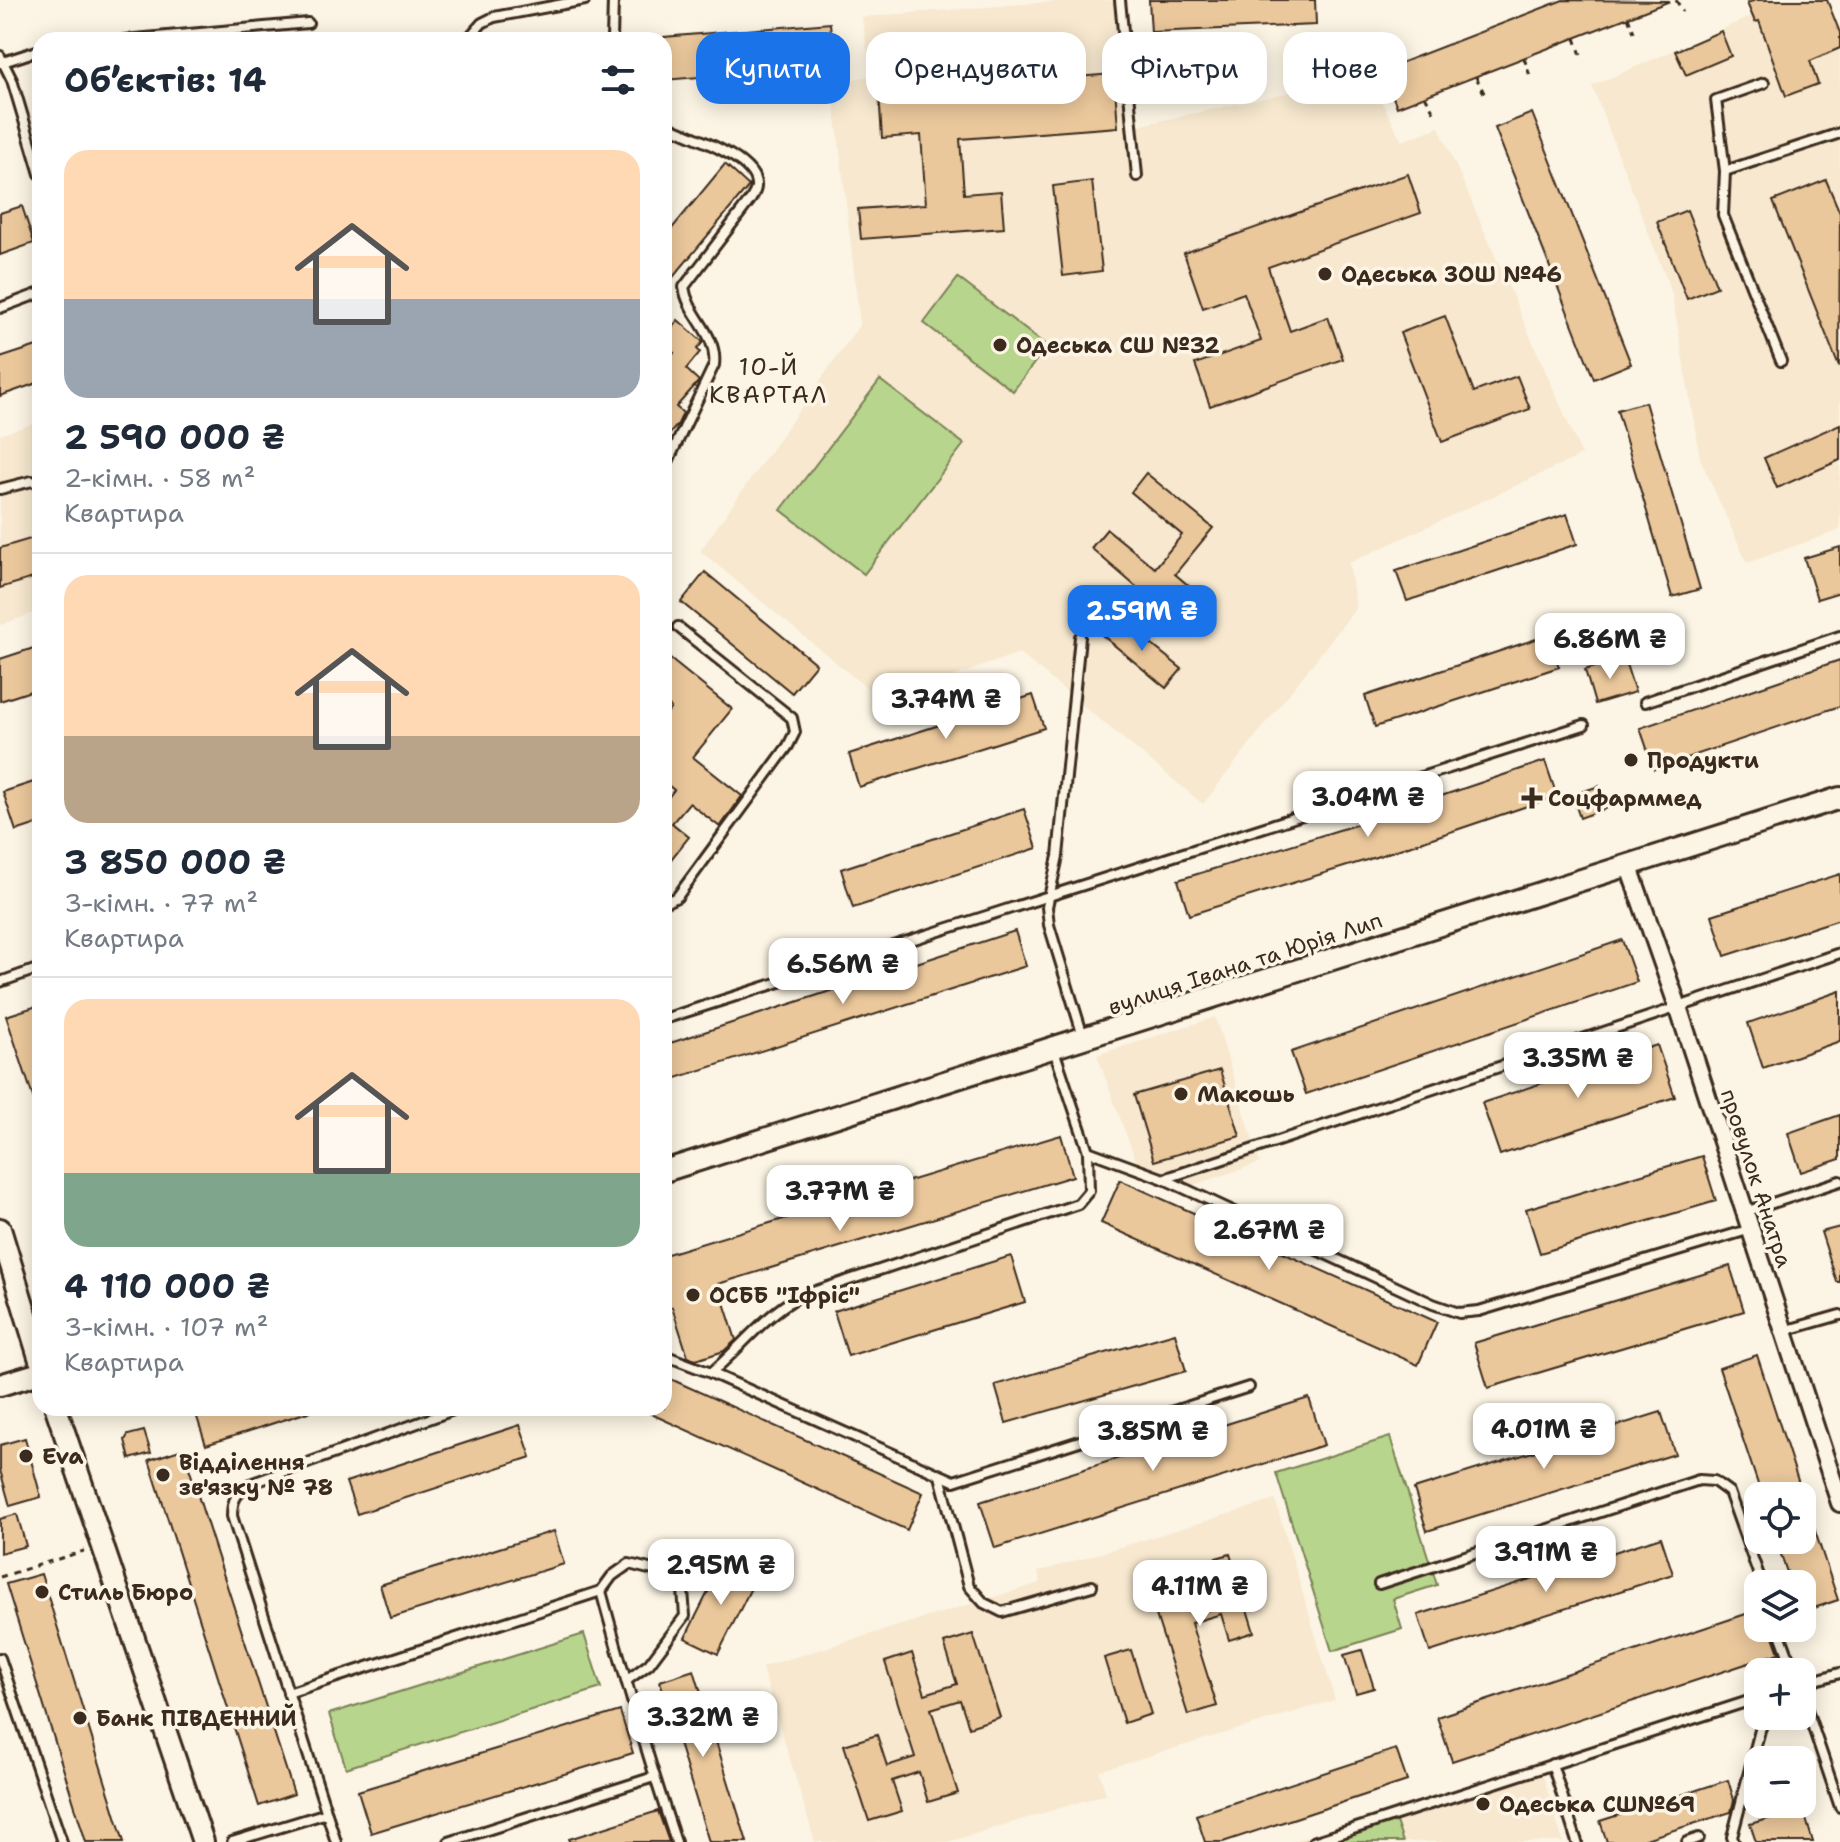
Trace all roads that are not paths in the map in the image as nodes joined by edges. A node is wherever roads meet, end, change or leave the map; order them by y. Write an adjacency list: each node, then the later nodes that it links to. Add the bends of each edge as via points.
1 (585, 0): 6 (lane, via 494,17)
2 (613, 0): 7 (lane)
3 (1120, 0): 15 (lane)
4 (308, 23): 5 (lane)
5 (211, 32)
6 (474, 32)
7 (612, 32)
8 (32, 52): 9 (lane)
9 (1, 61): 13 (lane)
10 (1764, 83): 14 (lane, via 1716,100)
11 (672, 128): 19 (lane, via 738,159 752,172 756,187 684,287 715,354)
12 (1840, 133): 14 (lane)
13 (32, 147)
14 (1725, 171): 18 (lane, via 1723,215)
15 (1137, 176)
16 (32, 296): 17 (lane)
17 (0, 308)
18 (1781, 361)
19 (672, 453)
20 (32, 481): 21 (lane)
21 (0, 489)
22 (678, 627): 30 (lane, via 792,718 795,732)
23 (1840, 636): 25 (lane)
24 (1080, 637): 29 (lane)
25 (1645, 702)
26 (1584, 725): 29 (lane)
27 (1840, 798): 28 (street, вулиця Івана та Юрія Лип)
28 (1629, 867): 34 (street, провулок Анатра); 36 (street, вулиця Івана та Юрія Лип)
29 (1049, 898): 35 (lane); 36 (lane, via 1049,925)
30 (672, 899)
31 (1840, 953): 34 (lane)
32 (32, 971): 33 (lane)
33 (0, 982)
34 (1678, 1007): 40 (lane); 42 (street, провулок Анатра)
35 (672, 1016)
36 (1084, 1039): 37 (street, вулиця Івана та Юрія Лип)
37 (1053, 1049): 38 (lane); 39 (street, вулиця Івана та Юрія Лип)
38 (1088, 1151): 40 (lane); 49 (lane, via 1089,1191 1078,1204 798,1297 769,1317)
39 (672, 1168)
40 (1164, 1179): 44 (lane, via 1459,1313)
41 (1840, 1181): 42 (lane)
42 (1745, 1212): 44 (street, провулок Анатра)
43 (0, 1229): 47 (street)
44 (1751, 1229): 46 (street, провулок Анатра)
45 (1840, 1315): 46 (lane)
46 (1784, 1331): 56 (street, провулок Анатра)
47 (32, 1334)
48 (672, 1358): 49 (lane)
49 (711, 1373): 55 (lane)
50 (32, 1375): 51 (street)
51 (0, 1385)
52 (1249, 1387): 55 (lane, via 968,1478)
53 (59, 1416): 75 (street)
54 (437, 1416): 65 (lane, via 238,1492 232,1516)
55 (940, 1476): 59 (lane, via 969,1586 984,1603 1002,1612)
56 (1840, 1503)
57 (1757, 1570): 58 (lane, via 1729,1492 1714,1481 1699,1480)
58 (1379, 1584)
59 (1092, 1586)
60 (601, 1591): 64 (lane); 64 (lane, via 629,1564 661,1572 683,1590 685,1616 649,1664); 65 (lane)
61 (0, 1658): 74 (lane)
62 (1840, 1673): 63 (lane)
63 (1816, 1680)
64 (626, 1681): 70 (lane)
65 (288, 1693): 72 (lane)
66 (1744, 1702): 69 (lane)
67 (1760, 1730): 83 (lane)
68 (1814, 1730): 71 (lane)
69 (1552, 1764): 80 (lane); 81 (lane)
70 (654, 1777): 78 (lane); 79 (lane)
71 (1840, 1807)
72 (327, 1813): 76 (lane); 77 (lane)
73 (1699, 1838): 82 (lane)
74 (62, 1842)
75 (203, 1842)
76 (232, 1842)
77 (336, 1842)
78 (449, 1842)
79 (676, 1842)
80 (1313, 1842)
81 (1577, 1842)
82 (1687, 1842)
83 (1734, 1842)

